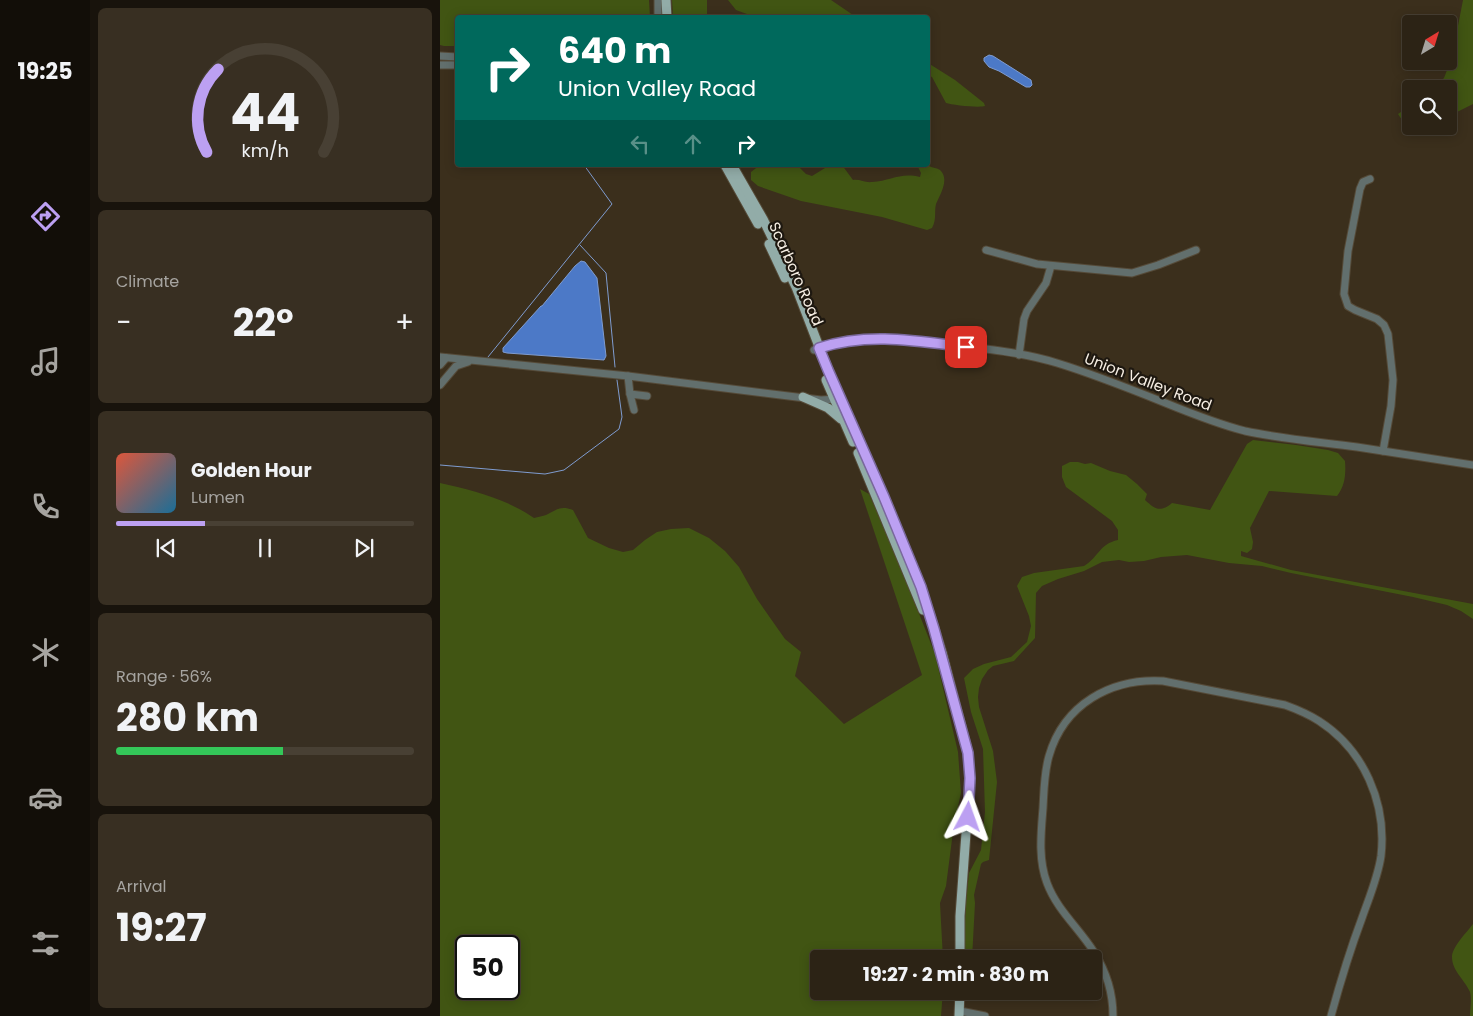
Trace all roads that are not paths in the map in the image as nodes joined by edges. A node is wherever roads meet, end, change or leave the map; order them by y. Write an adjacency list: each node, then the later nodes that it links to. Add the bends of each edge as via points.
1 (660, 0): 3 (street); 4 (main road)
2 (666, 0): 5 (main road)
3 (658, 15)
4 (662, 15)
5 (667, 15)
6 (440, 56): 7 (street)
7 (455, 57)
8 (440, 65): 9 (street)
9 (455, 65)
10 (726, 167): 16 (main road, Scarboro Road, via 772,251)
11 (733, 167): 16 (main road, Scarboro Road, via 781,254)
12 (1370, 179): 29 (street, via 1363,182 1360,189 1348,251 1344,294 1348,306 1377,319 1388,334 1394,380)
13 (986, 250): 15 (street)
14 (1196, 250): 15 (street, via 1132,273)
15 (1051, 266): 17 (street, via 1046,283 1024,319)
16 (817, 349): 17 (street, Union Valley Road, via 863,338 879,338); 26 (main road, Scarboro Road)
17 (1018, 355): 29 (street, Union Valley Road, via 1084,372 1245,431)
18 (443, 357): 19 (street); 20 (street)
19 (471, 361): 21 (street); 22 (street, via 456,366)
20 (440, 365)
21 (628, 376): 23 (street); 25 (street)
22 (440, 385)
23 (630, 394): 24 (street); 27 (street)
24 (647, 396)
25 (803, 397): 26 (street); 28 (main road, via 828,408)
26 (837, 399): 28 (main road, Scarboro Road); 31 (main road, Scarboro Road, via 884,497 921,587)
27 (634, 410)
28 (843, 420): 31 (main road, Scarboro Road)
29 (1383, 451): 30 (street, Union Valley Road)
30 (1473, 466)
31 (947, 676): 32 (main road, Scarboro Road, via 968,753 970,778)
32 (960, 950)
33 (960, 1000): 34 (main road)
34 (960, 1014): 35 (street)
35 (985, 1016)
36 (1113, 1016): 37 (street, via 1109,986 1094,951 1058,905 1041,863 1046,769 1054,740 1085,703 1122,684 1163,681 1284,705 1302,712 1319,721 1350,747 1367,773 1380,809 1380,856)
37 (1331, 1016)

